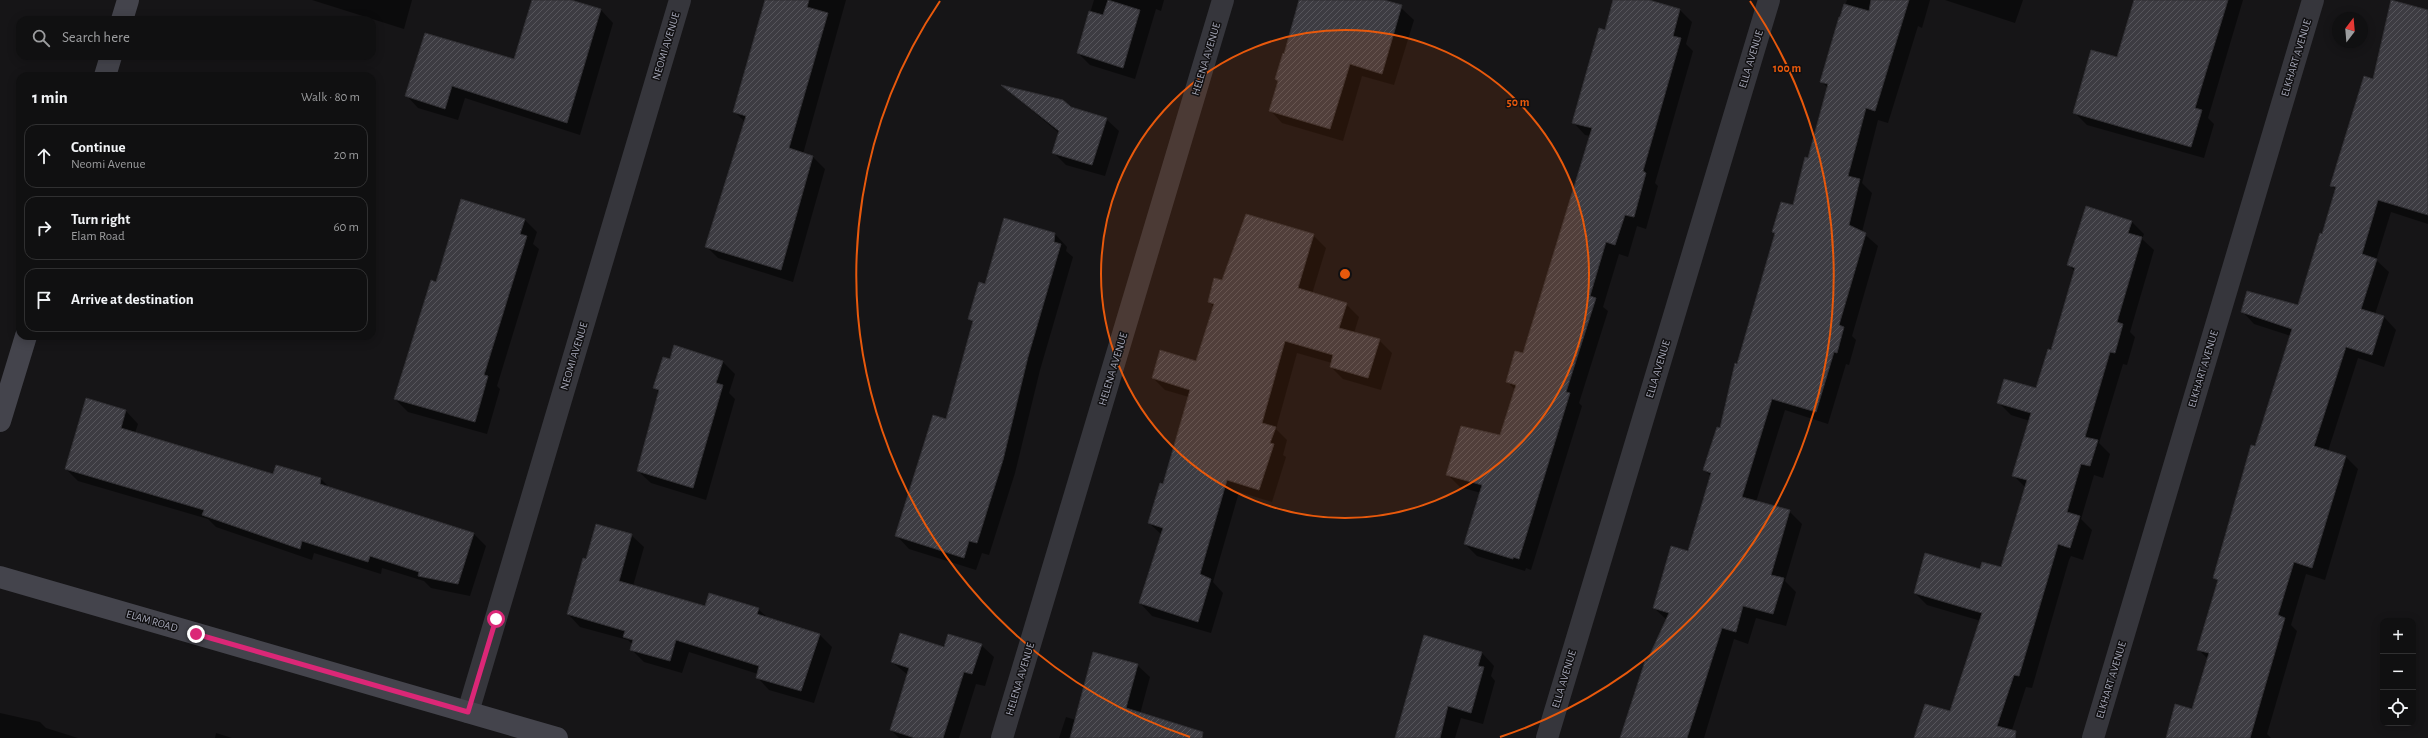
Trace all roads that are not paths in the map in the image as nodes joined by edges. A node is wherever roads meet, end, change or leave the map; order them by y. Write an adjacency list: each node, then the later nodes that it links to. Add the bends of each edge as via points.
1 (128, 0): 6 (street)
2 (680, 0): 12 (street, NEOMI AVENUE)
3 (1223, 0): 14 (street, HELENA AVENUE)
4 (1769, 0): 15 (street, ELLA AVENUE)
5 (2313, 0): 16 (street, ELKHART AVENUE)
6 (123, 16)
7 (110, 60): 8 (street)
8 (106, 72)
9 (25, 340): 10 (street)
10 (0, 421)
11 (0, 577): 12 (street, ELAM ROAD)
12 (468, 712): 13 (street, ELAM ROAD)
13 (557, 738)
14 (1002, 738)
15 (1546, 738)
16 (2093, 738)

